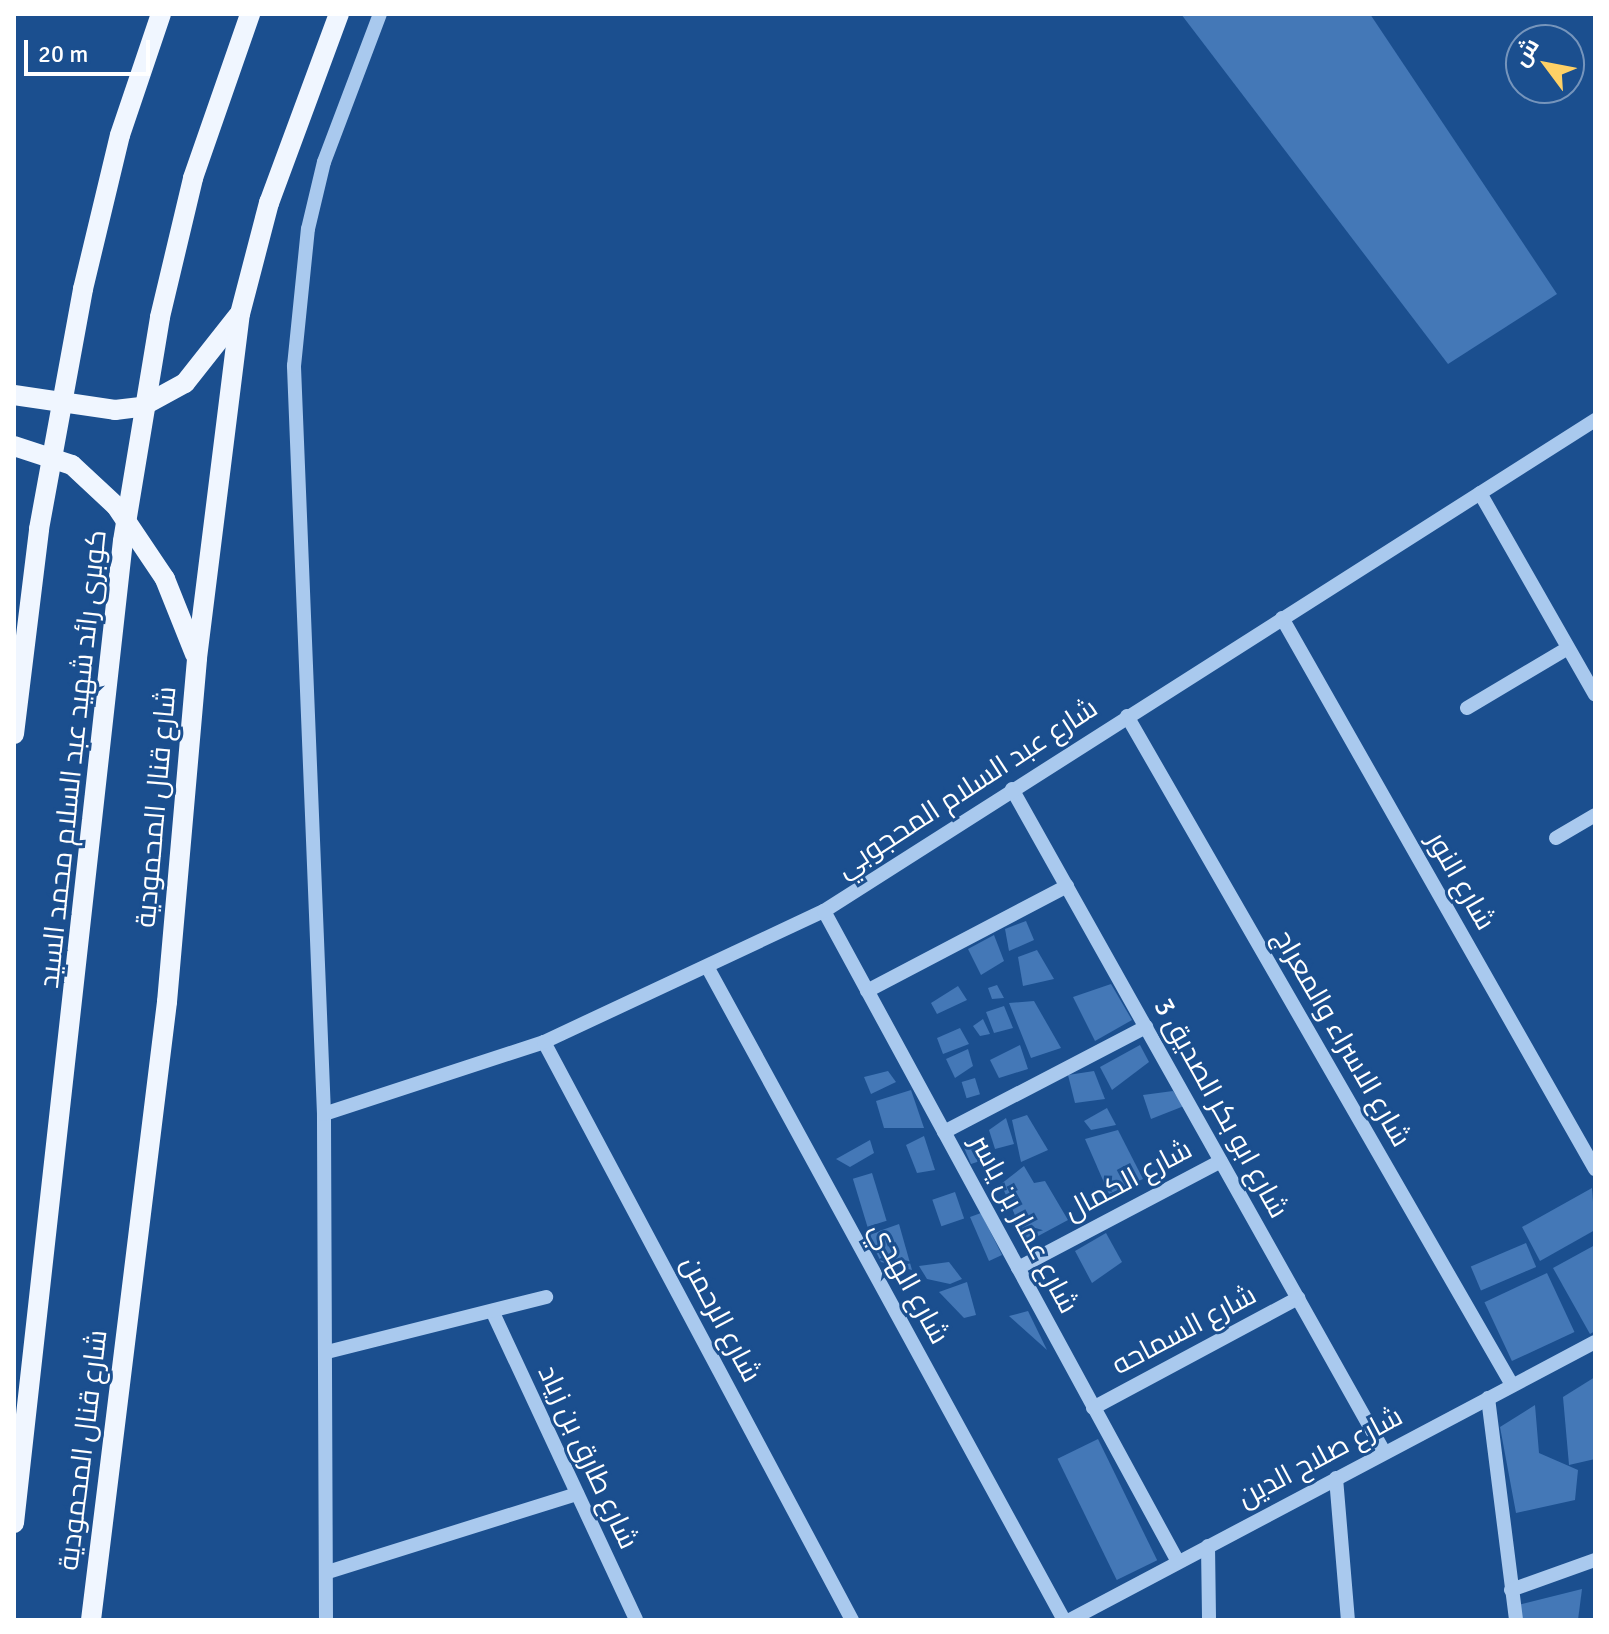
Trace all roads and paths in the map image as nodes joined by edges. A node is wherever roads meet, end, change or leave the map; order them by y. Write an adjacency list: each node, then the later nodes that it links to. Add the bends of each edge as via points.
1 (161, 14): 16 (main road, كوبرى رائد شهيد عبد السلام محمد السيد, via 120,135 83,289 39,529)
2 (250, 14): 42 (main road, كوبرى رائد شهيد عبد السلام محمد السيد, via 193,178 163,302 123,541)
3 (339, 14): 5 (main road, شارع قنال المحمودية, via 274,190)
4 (380, 14): 26 (street, via 324,162 294,366)
5 (240, 314): 6 (main road, via 185,383 141,407 115,410); 12 (main road, شارع قنال المحمودية)
6 (14, 395)
7 (1595, 420): 9 (street, شارع عبد السلام المحجوبي)
8 (14, 446): 12 (main road, via 72,465 116,506 165,579)
9 (1480, 493): 10 (street, شارع عبد السلام المحجوبي); 11 (street)
10 (1282, 618): 15 (street, شارع عبد السلام المحجوبي); 29 (street, شارع النور)
11 (1568, 648): 13 (street); 14 (street)
12 (197, 658): 48 (main road, شارع قنال المحمودية, via 167,1002)
13 (1595, 695)
14 (1467, 708)
15 (1127, 716): 17 (street, شارع عبد السلام المحجوبي); 36 (street, شارع الاسراء والمعراج)
16 (14, 734)
17 (1012, 789): 20 (street, شارع ابو بكر الصديق 3); 21 (street, شارع عبد السلام المحجوبي)
18 (1595, 815): 19 (street)
19 (1556, 838)
20 (1067, 886): 23 (street); 24 (street, شارع ابو بكر الصديق 3)
21 (824, 911): 22 (street, شارع عبد السلام المحجوبي); 23 (street, شارع عمار بن ياسر)
22 (709, 970): 25 (street, شارع عبد السلام المحجوبي); 52 (street, شارع الهدي)
23 (867, 991): 27 (street, شارع عمار بن ياسر)
24 (1146, 1027): 27 (street); 28 (street, شارع ابو بكر الصديق 3)
25 (544, 1042): 26 (street, شارع عبد السلام المحجوبي); 51 (street, شارع الرحمن)
26 (324, 1114): 35 (street)
27 (944, 1132): 30 (street, شارع عمار بن ياسر)
28 (1221, 1161): 30 (street, شارع الكمال); 32 (street, شارع ابو بكر الصديق 3)
29 (1595, 1169)
30 (1018, 1268): 38 (street, شارع عمار بن ياسر)
31 (546, 1297): 33 (street)
32 (1298, 1298): 38 (street, شارع السماحه); 39 (street, شارع ابو بكر الصديق 3)
33 (494, 1315): 35 (street); 41 (street, شارع طارق بن زياد)
34 (1595, 1342): 36 (street, شارع صلاح الدين)
35 (327, 1352): 46 (street)
36 (1512, 1385): 37 (street, شارع صلاح الدين)
37 (1488, 1398): 39 (street, شارع صلاح الدين); 47 (street)
38 (1093, 1408): 45 (street, شارع عمار بن ياسر)
39 (1384, 1452): 40 (street, شارع صلاح الدين)
40 (1336, 1478): 43 (street, شارع صلاح الدين); 55 (street)
41 (577, 1494): 46 (street); 50 (street, شارع طارق بن زياد)
42 (14, 1523)
43 (1208, 1546): 45 (street, شارع صلاح الدين); 54 (street)
44 (1595, 1560): 47 (street)
45 (1178, 1562): 53 (street, شارع صلاح الدين)
46 (331, 1571): 49 (street)
47 (1511, 1590): 56 (street)
48 (91, 1620)
49 (326, 1620)
50 (636, 1620)
51 (852, 1620)
52 (1064, 1620)
53 (1070, 1620)
54 (1209, 1620)
55 (1348, 1620)
56 (1516, 1620)

